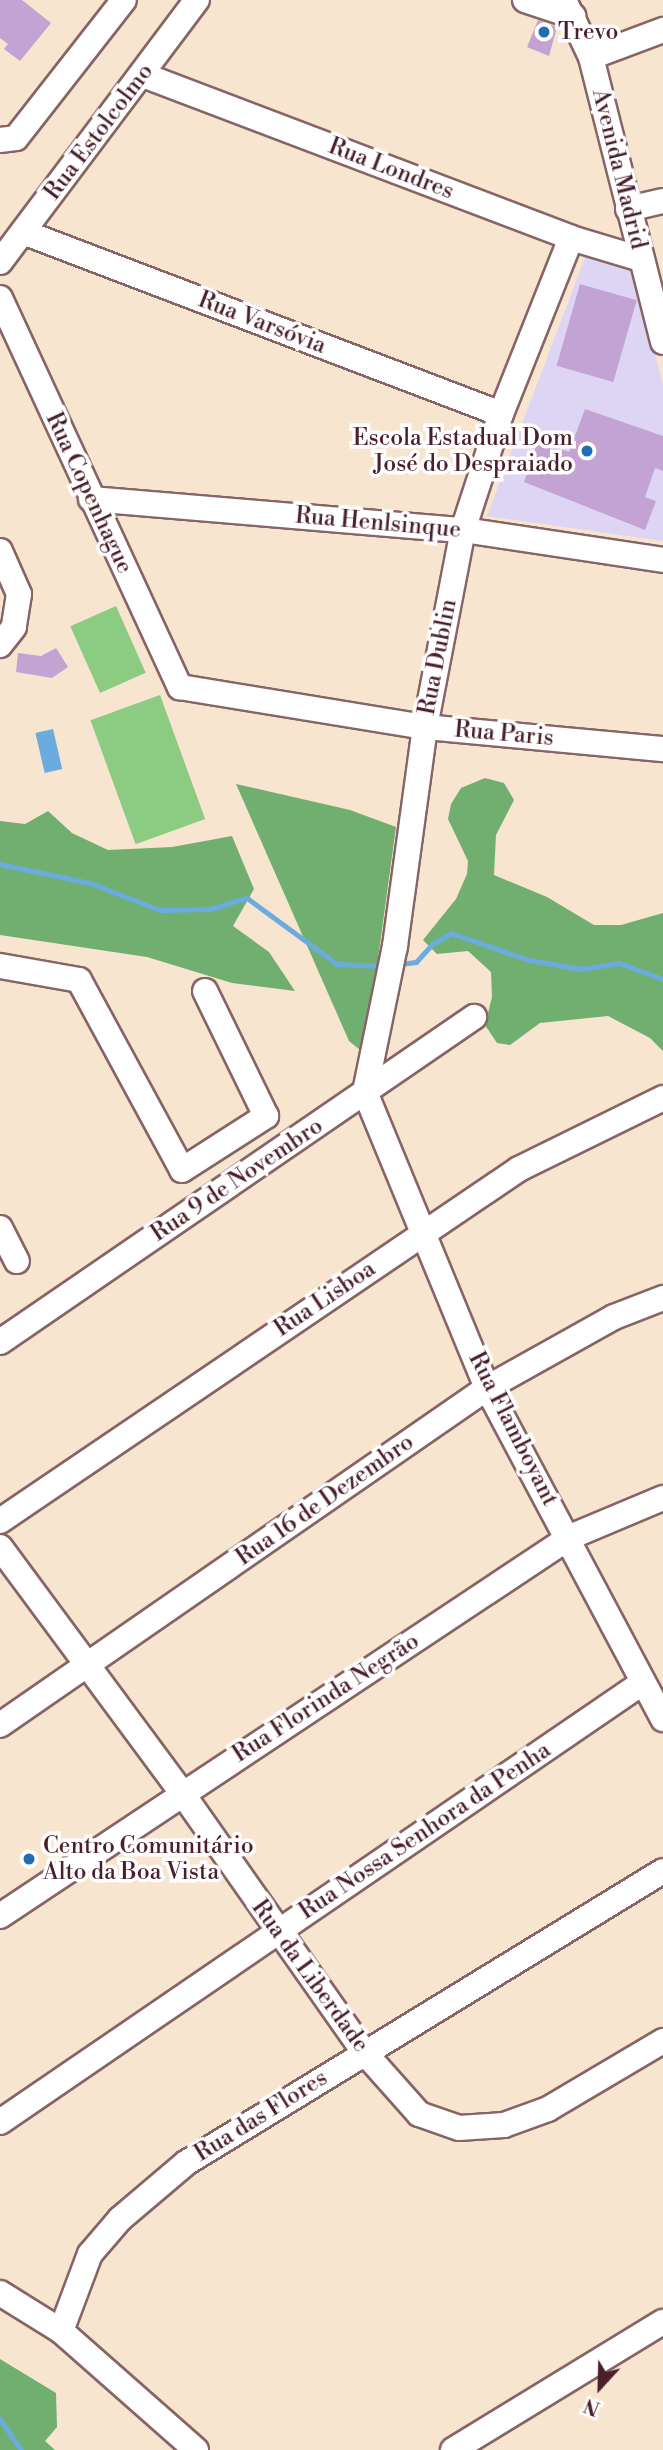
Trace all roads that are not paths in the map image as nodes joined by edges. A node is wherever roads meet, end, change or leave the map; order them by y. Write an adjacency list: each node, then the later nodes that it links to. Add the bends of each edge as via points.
1 (124, 0): 8 (street, via 16,138)
2 (197, 0): 7 (street, Rua Estolcolmo)
3 (525, 0): 4 (street)
4 (569, 8): 6 (street, Avenida Madrid)
5 (663, 30): 6 (street)
6 (591, 57): 10 (street, Avenida Madrid)
7 (143, 75): 11 (street, Rua Estolcolmo); 12 (street, Rua Londres)
8 (0, 140)
9 (663, 201): 10 (street)
10 (628, 209): 13 (street, Avenida Madrid)
11 (23, 232): 14 (street, Rua Estolcolmo); 17 (street, Rua Varsóvia)
12 (571, 238): 13 (street, Rua Londres); 17 (street, Rua Dublin)
13 (641, 259): 16 (street, Avenida Madrid)
14 (0, 262)
15 (3, 318): 18 (street, Rua Copenhague)
16 (663, 342)
17 (501, 414): 19 (street, Rua Dublin)
18 (91, 499): 19 (street, Rua Henlsinque); 24 (street, Rua Copenhague)
19 (463, 530): 21 (street, Rua Henlsinque); 25 (street, Rua Dublin)
20 (0, 551): 22 (street)
21 (663, 560)
22 (10, 596): 23 (street, via 14,627)
23 (0, 645)
24 (180, 687): 25 (street, Rua Paris)
25 (425, 727): 26 (street, Rua Paris); 30 (street, Rua Dublin, via 395,946)
26 (663, 749)
27 (0, 966): 28 (street, via 79,980 181,1170 266,1116)
28 (205, 991)
29 (474, 1017): 30 (street, Rua 9 de Novembro)
30 (365, 1093): 33 (street, Rua Flamboyant); 36 (street, Rua 9 de Novembro)
31 (663, 1098): 33 (street, Rua Lisboa, via 530,1163)
32 (0, 1228): 34 (street)
33 (425, 1231): 37 (street, Rua Flamboyant); 39 (street, Rua Lisboa)
34 (17, 1261)
35 (663, 1298): 37 (street, Rua 16 de Dezembro, via 614,1317)
36 (0, 1342)
37 (487, 1388): 40 (street, Rua Flamboyant); 42 (street, Rua 16 de Dezembro)
38 (663, 1498): 40 (street, Rua Florinda Negrão)
39 (0, 1521)
40 (570, 1537): 43 (street, Rua Flamboyant); 46 (street, Rua Florinda Negrão)
41 (0, 1547): 42 (street, Rua da Liberdade)
42 (87, 1665): 45 (street, Rua 16 de Dezembro); 46 (street, Rua da Liberdade)
43 (642, 1683): 44 (street, Rua Flamboyant); 49 (street, Rua Nossa Senhora da Penha)
44 (663, 1719)
45 (0, 1725)
46 (182, 1793): 48 (street, Rua Florinda Negrão); 49 (street, Rua da Liberdade)
47 (663, 1871): 51 (street, Rua das Flores)
48 (0, 1916)
49 (276, 1931): 51 (street, Rua da Liberdade); 52 (street, Rua Nossa Senhora da Penha)
50 (663, 2040): 51 (street, Rua da Liberdade, via 548,2109 504,2125 458,2128 419,2114)
51 (364, 2052): 55 (street, Rua das Flores, via 186,2163 120,2219 90,2254)
52 (0, 2122)
53 (0, 2293): 55 (street)
54 (663, 2322): 57 (street)
55 (61, 2331): 56 (street)
56 (196, 2450)
57 (453, 2450)

